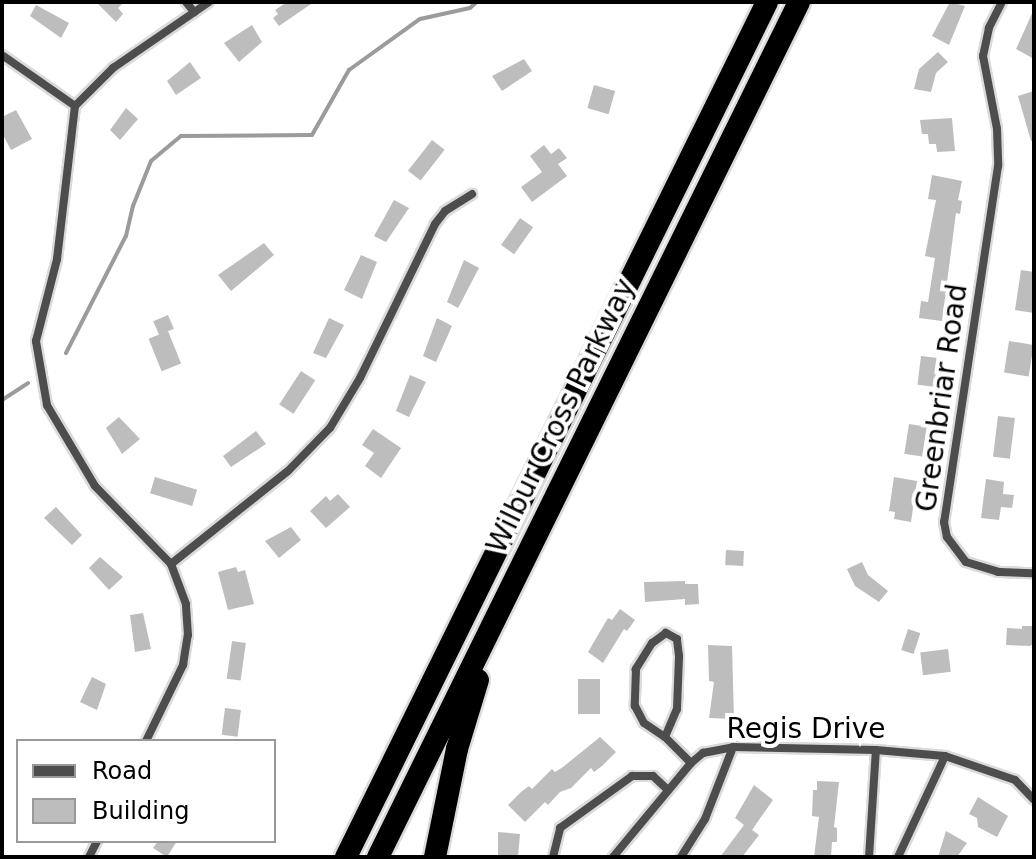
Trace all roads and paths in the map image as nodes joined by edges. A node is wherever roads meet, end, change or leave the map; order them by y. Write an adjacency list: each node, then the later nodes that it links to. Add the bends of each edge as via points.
1 (186, 2): 6 (street)
2 (209, 2): 6 (street)
3 (767, 2): 21 (highway, Wilbur Cross Parkway)
4 (799, 2): 12 (highway, Wilbur Cross Parkway)
5 (1002, 2): 11 (street, Greenbriar Road, via 983,56 997,129 998,166 944,522 947,537 966,562 982,569)
6 (194, 12): 8 (street, via 113,68)
7 (2, 55): 8 (street)
8 (75, 106): 10 (street, via 57,259 36,341 47,405 95,486)
9 (472, 194): 10 (street, via 435,224 330,428 288,471)
10 (171, 564): 14 (street, via 186,604 188,635 183,665)
11 (1034, 573)
12 (513, 582): 22 (highway, Wilbur Cross Parkway); 23 (highway, via 503,625 463,725)
13 (665, 737): 13 (street, via 677,709 679,656 677,639 666,633 652,643 636,669 635,706 644,723); 18 (street)
14 (147, 739)
15 (733, 747): 16 (street, Regis Drive); 18 (street, Regis Drive, via 703,753); 26 (street, via 705,819)
16 (876, 750): 17 (street, Regis Drive); 27 (street)
17 (945, 756): 20 (street, Regis Drive, via 1015,780); 28 (street)
18 (691, 763): 19 (street, Regis Drive)
19 (667, 789): 24 (street, via 653,776 632,776 560,828); 25 (street, Regis Drive)
20 (1034, 800)
21 (346, 857)
22 (378, 857)
23 (435, 857)
24 (553, 857)
25 (613, 857)
26 (681, 857)
27 (869, 857)
28 (898, 857)

